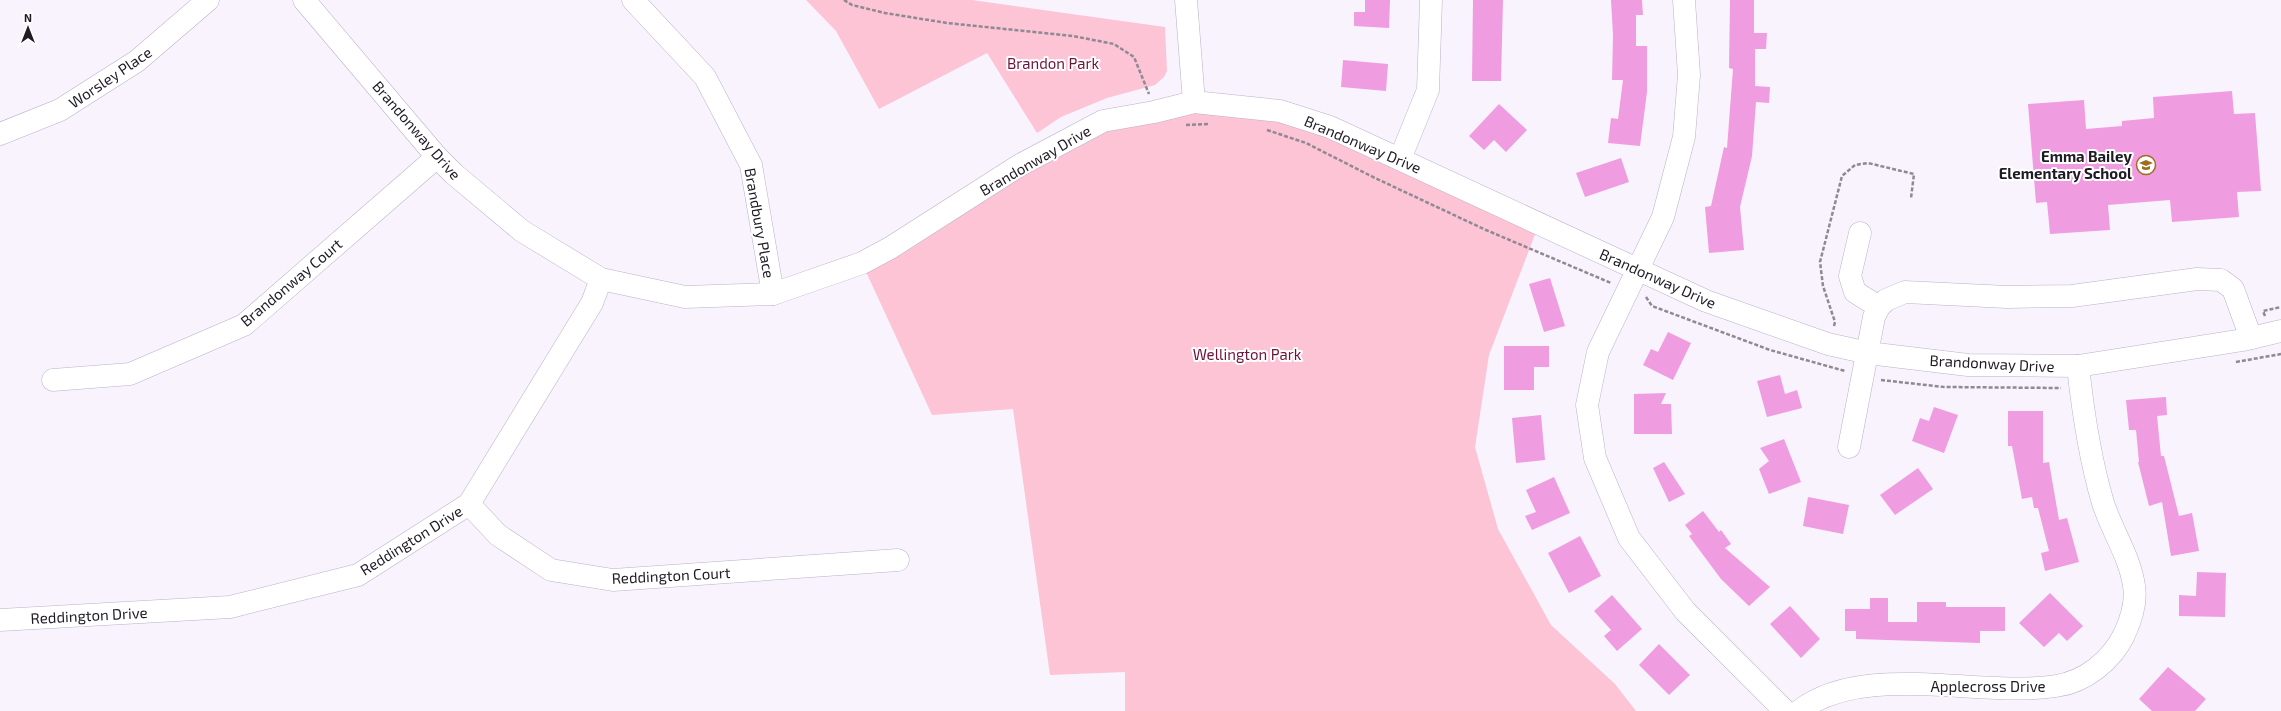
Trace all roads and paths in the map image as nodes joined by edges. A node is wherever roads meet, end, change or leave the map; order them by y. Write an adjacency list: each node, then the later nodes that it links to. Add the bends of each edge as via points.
1 (208, 0): 13 (street, Worsley Place, via 138,61 60,110)
2 (304, 0): 14 (street, Brandonway Drive)
3 (633, 0): 20 (street, Brandbury Place, via 705,77 751,165)
4 (844, 0): 9 (path, via 852,5 885,14 1073,36 1114,44 1134,57 1148,87)
5 (1186, 0): 8 (street)
6 (1431, 0): 15 (street, via 1428,90)
7 (1684, 0): 17 (street, via 1689,75 1684,137 1663,217)
8 (1194, 102): 9 (street, Brandonway Drive); 15 (street, Brandonway Drive, via 1280,111 1330,127)
9 (1154, 112): 20 (street, Brandonway Drive, via 1103,121 1020,165 869,259)
10 (1217, 124): 11 (path)
11 (1180, 125)
12 (1261, 128): 19 (path, via 1306,143 1486,230)
13 (0, 134)
14 (437, 157): 18 (street, Brandonway Drive, via 522,231); 29 (street, Brandonway Court, via 244,324 130,374)
15 (1400, 159): 17 (street, Brandonway Drive)
16 (1860, 233): 22 (street, via 1850,276 1855,292)
17 (1638, 270): 19 (street); 26 (street, Brandonway Drive, via 1706,301 1828,344)
18 (601, 279): 20 (street, Brandonway Drive, via 685,297); 31 (street, Reddington Drive, via 592,303)
19 (1629, 290): 27 (path, via 1646,297 1652,306 1770,350); 34 (street, via 1598,352 1587,405 1595,458 1629,538 1685,611)
20 (773, 294)
21 (2281, 306): 23 (path)
22 (1879, 307): 25 (street, via 1886,300 1905,292 2007,297 2072,296 2196,279 2222,280 2233,289); 26 (street, via 1874,317)
23 (2263, 311)
24 (2281, 331): 25 (street, Brandonway Drive)
25 (2251, 338): 28 (street, Brandonway Drive)
26 (1868, 353): 27 (street); 28 (street, Brandonway Drive)
27 (1863, 376): 28 (path, via 1883,381 1944,386 2053,388); 30 (street)
28 (2079, 376): 35 (street, Applecross Drive, via 2083,418 2104,504 2135,587 2132,617 2117,650 2090,674 2057,686 2021,688 1869,685 1813,700)
29 (53, 380)
30 (1849, 447)
31 (469, 504): 32 (street, Reddington Court, via 498,535 551,570 613,580); 33 (street, Reddington Drive, via 358,575 230,607)
32 (898, 560)
33 (0, 620)
34 (1785, 711)
35 (1799, 711)

